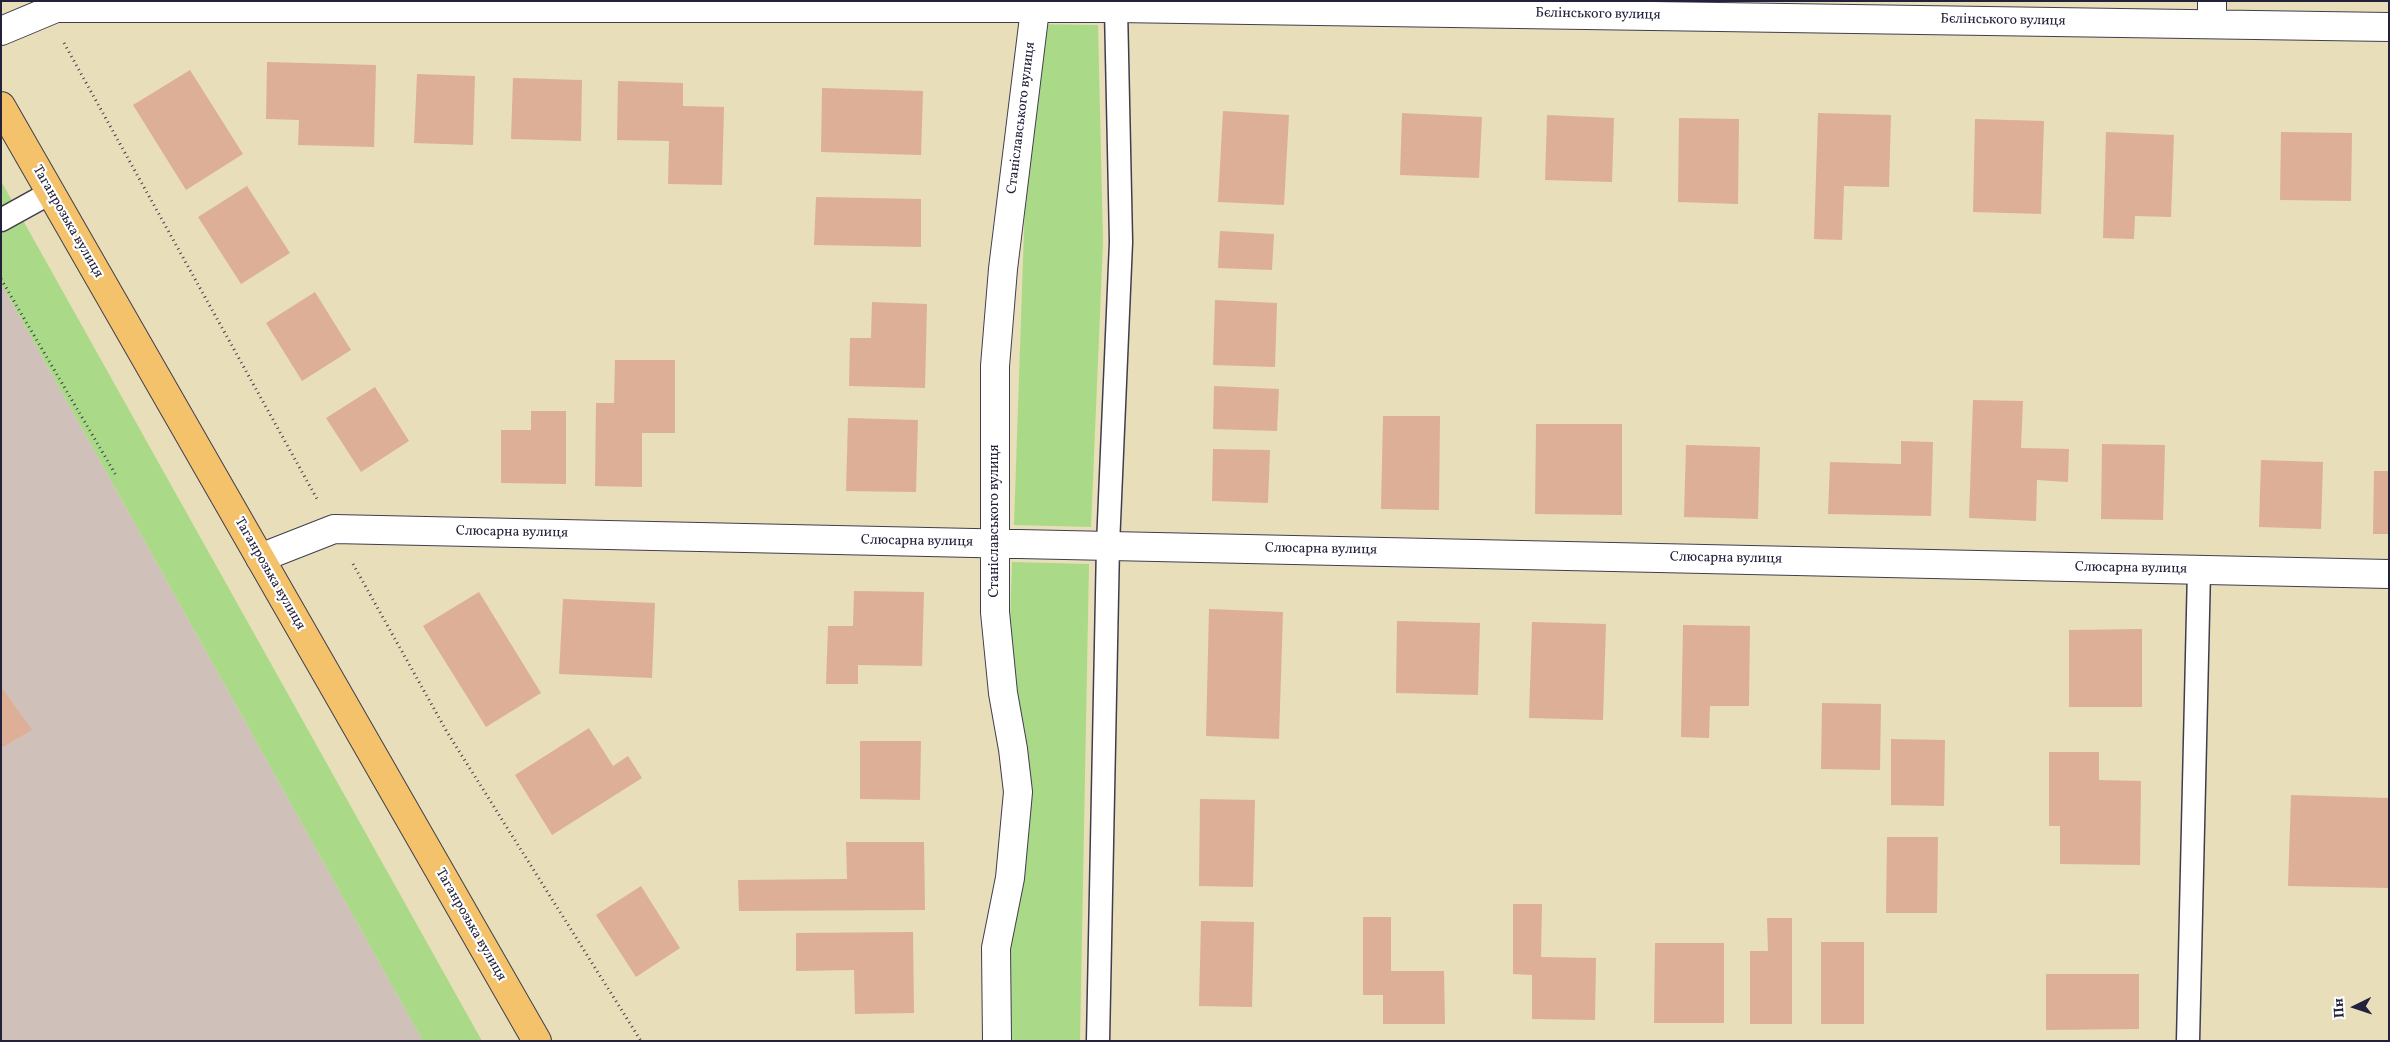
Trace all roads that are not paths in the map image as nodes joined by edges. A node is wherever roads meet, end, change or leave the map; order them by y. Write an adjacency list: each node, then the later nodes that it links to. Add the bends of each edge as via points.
1 (1035, 5): 2 (street, Бєлінського вулиця); 5 (street, Бєлінського вулиця, via 56,8); 9 (street, Станіславського вулиця, via 994,366)
2 (1116, 8): 3 (street, Бєлінського вулиця); 10 (lane, via 1121,242)
3 (2212, 13): 4 (street, Бєлінського вулиця)
4 (2389, 26)
5 (1, 31)
6 (1, 106): 7 (highway, Таганрозька вулиця)
7 (50, 193): 8 (lane); 11 (highway, Таганрозька вулиця)
8 (1, 220)
9 (995, 543): 10 (street, Слюсарна вулиця); 11 (street, Слюсарна вулиця, via 334,529); 15 (street, Станіславського вулиця, via 995,612 1018,792 1010,878 996,948)
10 (1108, 545): 12 (street, Слюсарна вулиця); 16 (lane)
11 (260, 558): 14 (highway, Таганрозька вулиця)
12 (2200, 570): 13 (street, Слюсарна вулиця); 17 (lane)
13 (2389, 574)
14 (537, 1041)
15 (997, 1041)
16 (1098, 1041)
17 (2188, 1041)

